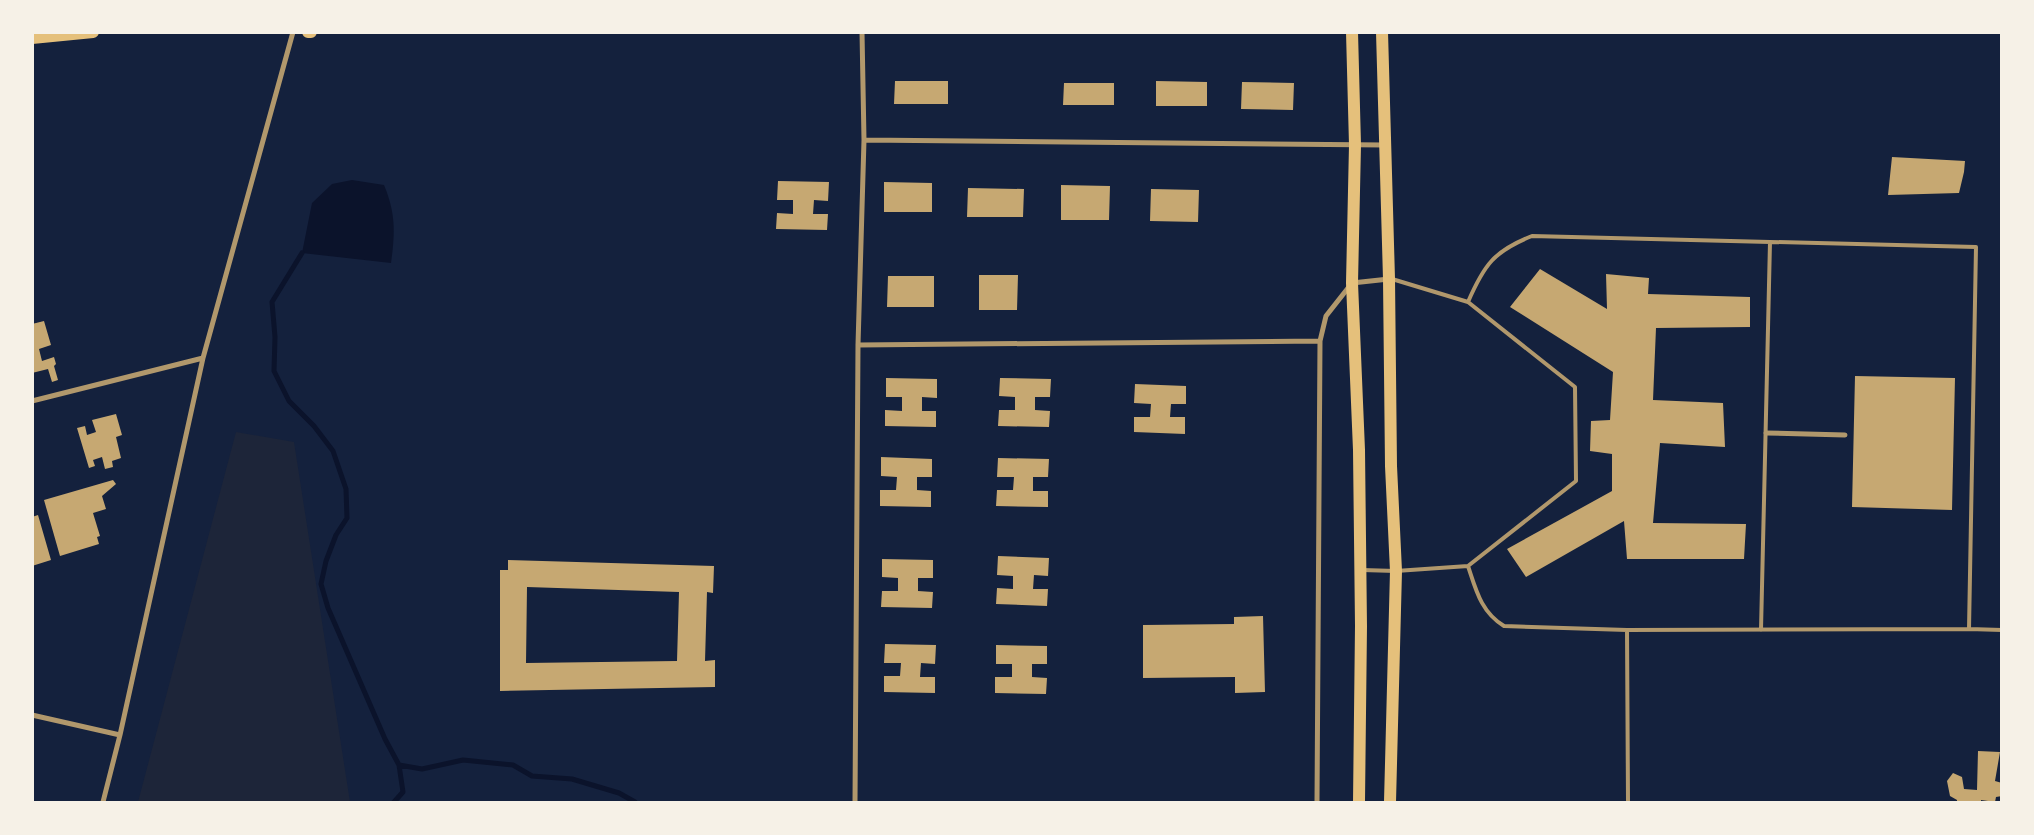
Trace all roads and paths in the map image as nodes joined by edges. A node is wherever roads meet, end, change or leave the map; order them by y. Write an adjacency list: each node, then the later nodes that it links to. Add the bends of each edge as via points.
1 (93, 32): 6 (main road)
2 (293, 32): 16 (street)
3 (862, 32): 7 (street)
4 (1352, 32): 8 (main road)
5 (1382, 32): 9 (main road)
6 (32, 38)
7 (864, 140): 8 (street); 15 (street)
8 (1355, 145): 9 (street); 12 (main road)
9 (1385, 145): 11 (main road)
10 (1770, 242): 13 (lane, via 1532,236 1501,252 1480,276); 18 (lane); 23 (lane, via 1976,247)
11 (1389, 279): 12 (street); 13 (lane); 22 (main road)
12 (1352, 283): 14 (street, via 1326,316); 21 (main road)
13 (1468, 302): 20 (lane, via 1575,387 1576,481)
14 (1320, 341): 15 (street); 31 (street)
15 (858, 345): 30 (street)
16 (203, 358): 17 (street); 28 (street)
17 (32, 401)
18 (1766, 433): 19 (street); 25 (lane)
19 (1845, 435)
20 (1468, 566): 22 (lane); 24 (lane, via 1483,607 1492,619 1504,626)
21 (1361, 570): 22 (lane); 32 (main road)
22 (1396, 570): 33 (main road)
23 (1969, 629): 25 (lane); 26 (lane)
24 (1627, 630): 25 (lane); 34 (lane)
25 (1761, 630)
26 (2002, 630)
27 (32, 715): 28 (street)
28 (120, 735): 29 (street)
29 (103, 802)
30 (855, 802)
31 (1318, 802)
32 (1358, 802)
33 (1390, 802)
34 (1628, 802)

